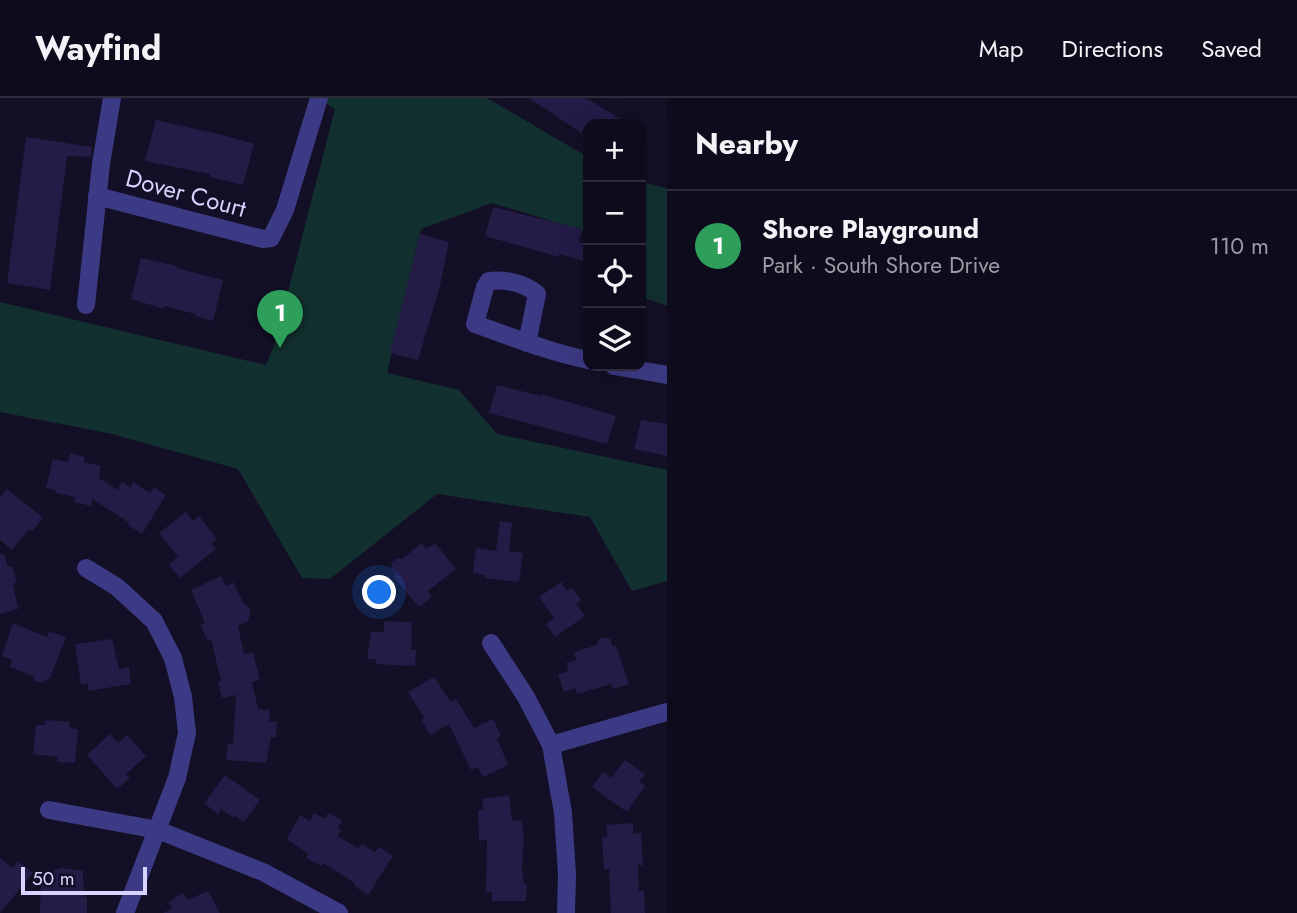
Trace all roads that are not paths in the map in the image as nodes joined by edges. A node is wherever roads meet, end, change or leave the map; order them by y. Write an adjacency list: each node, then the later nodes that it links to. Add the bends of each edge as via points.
1 (112, 98): 3 (street)
2 (319, 98): 3 (street, Dover Court, via 285,210 272,237 263,239)
3 (97, 196): 4 (street)
4 (86, 305)
5 (527, 343): 5 (street, via 537,294 502,279 489,281 475,324); 6 (street)
6 (583, 359)
7 (643, 371): 8 (street)
8 (667, 375)
9 (86, 568): 14 (street, via 117,587 154,621 173,659 187,733)
10 (491, 643): 12 (street)
11 (667, 712): 12 (street)
12 (551, 745): 17 (street, via 563,813)
13 (50, 810): 14 (street)
14 (158, 830): 15 (street); 16 (street, via 263,872)
15 (125, 913)
16 (339, 913)
17 (566, 913)

